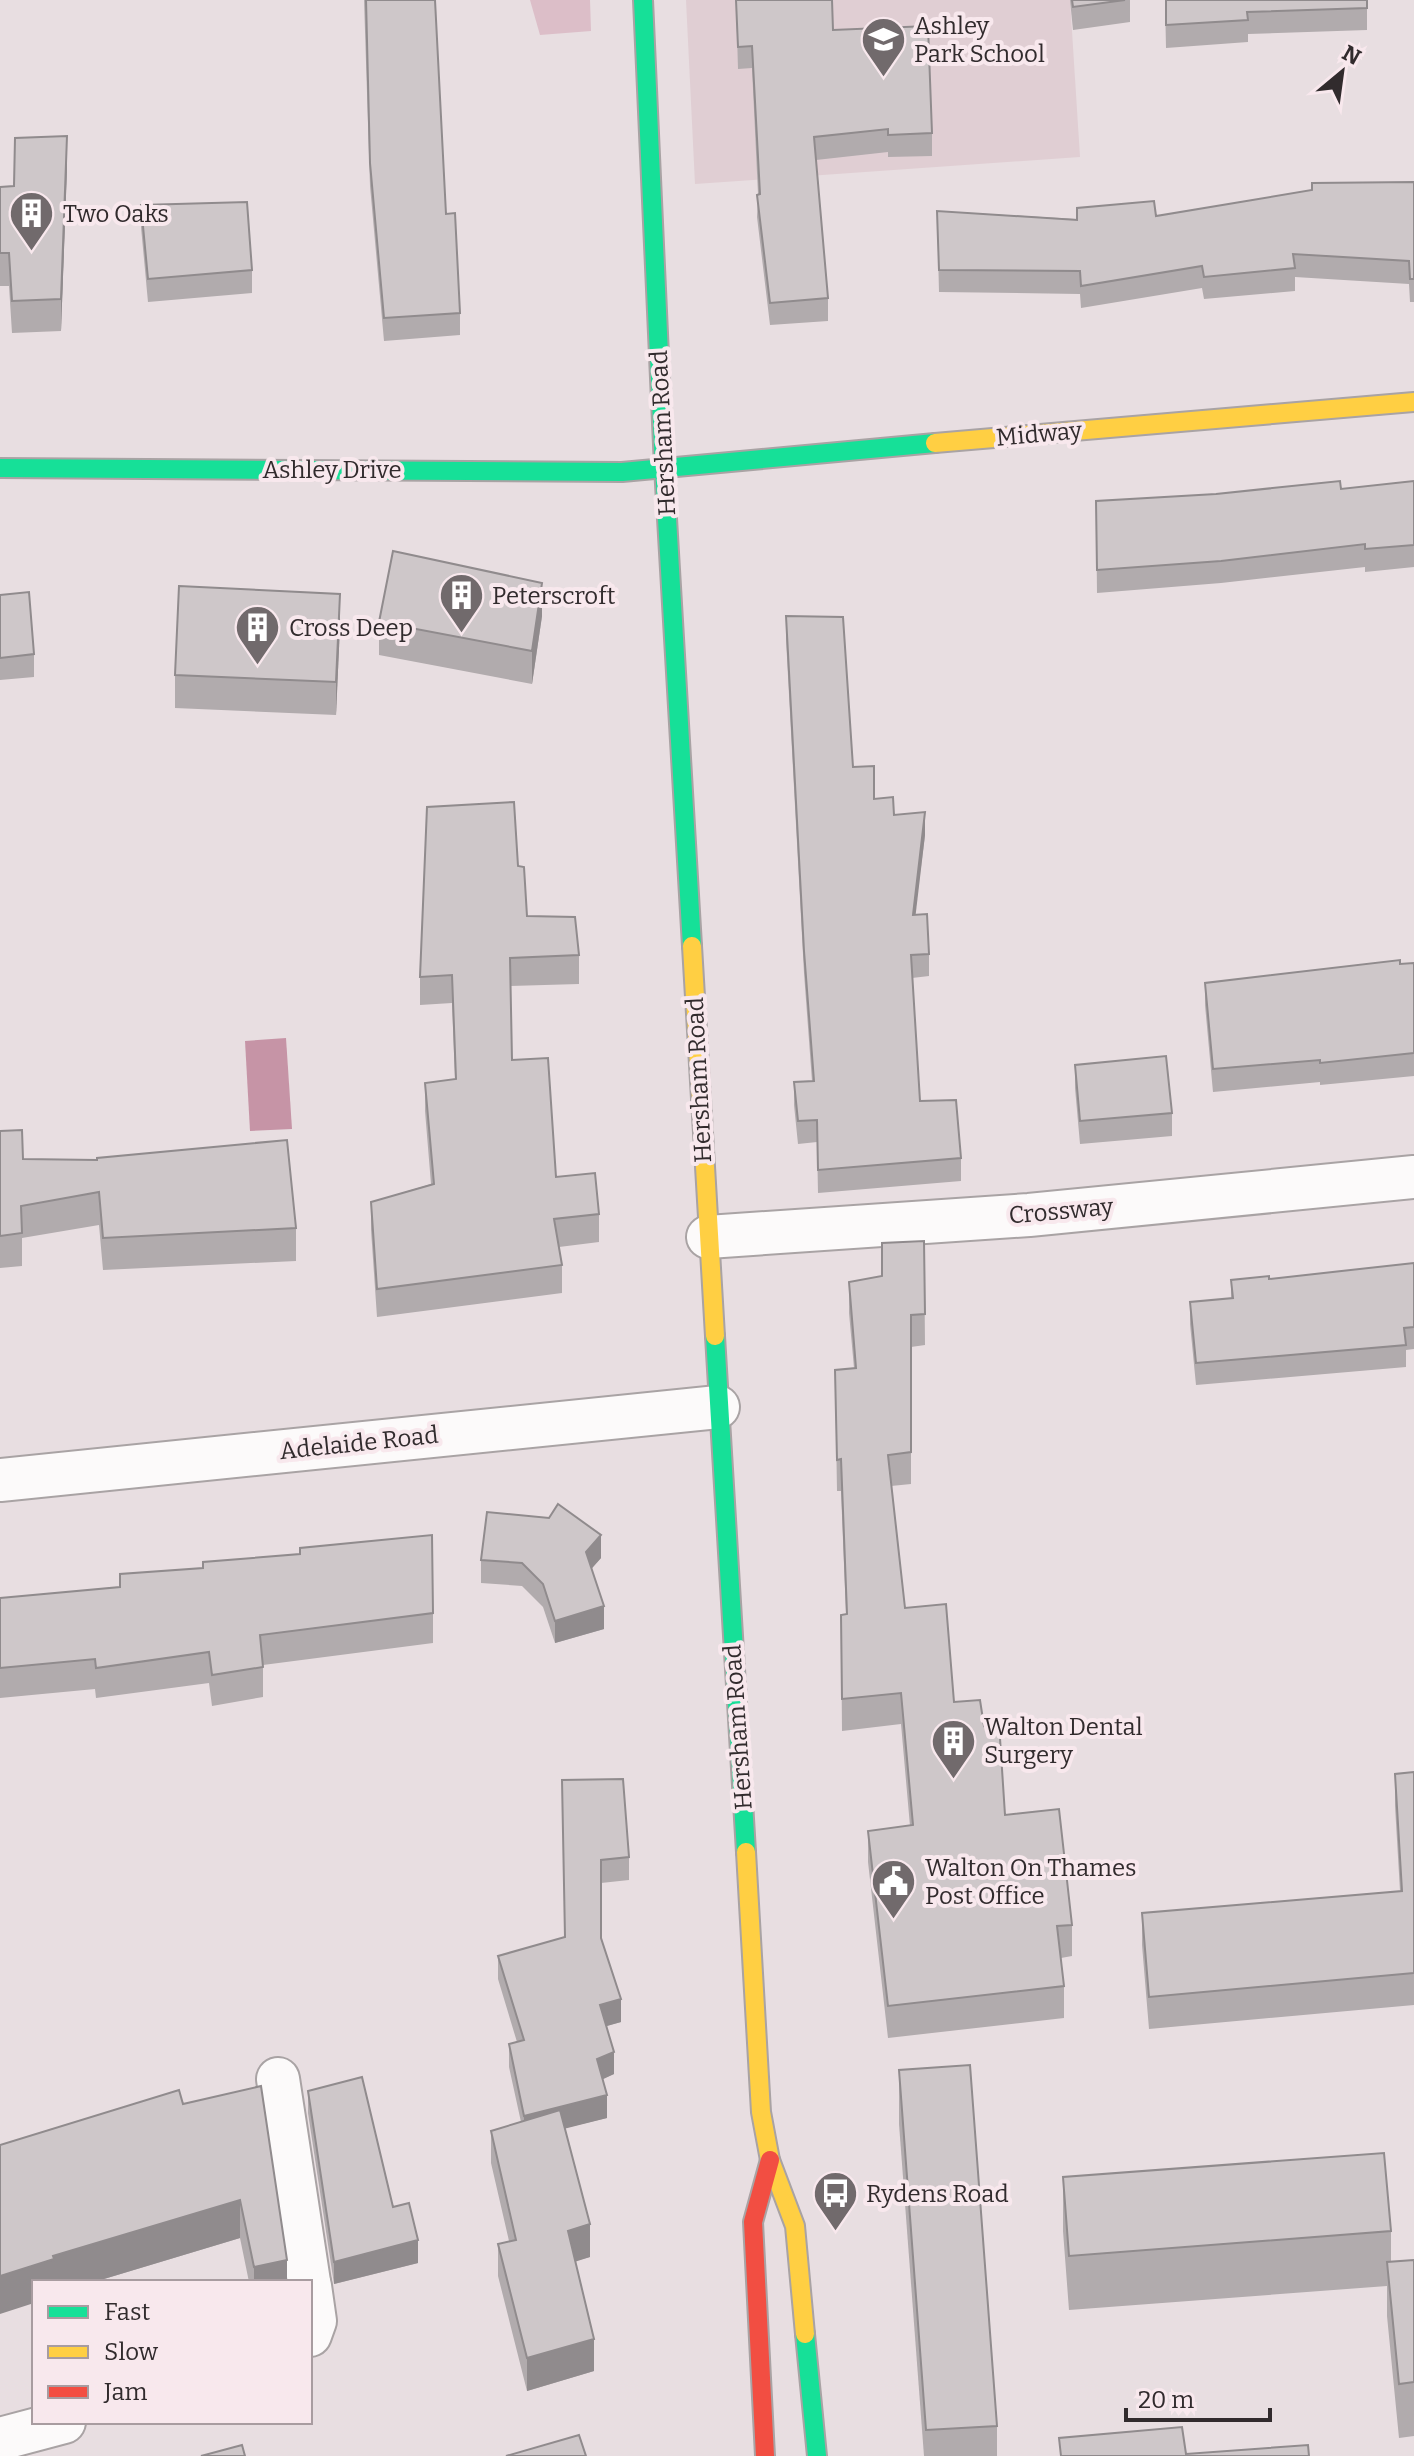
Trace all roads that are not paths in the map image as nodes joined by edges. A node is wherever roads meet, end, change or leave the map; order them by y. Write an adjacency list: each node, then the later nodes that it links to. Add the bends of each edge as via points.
1 (643, 0): 3 (main road, Hersham Road)
2 (1414, 402): 3 (main road, Midway)
3 (664, 467): 4 (main road, Ashley Drive, via 622,472); 6 (main road, Hersham Road)
4 (0, 468)
5 (1414, 1177): 6 (street, Crossway, via 1029,1215)
6 (708, 1237): 7 (main road, Hersham Road)
7 (718, 1407): 8 (street, Adelaide Road); 10 (main road, Hersham Road, via 759,2083)
8 (0, 1480)
9 (278, 2079): 11 (street)
10 (770, 2160): 16 (main road, Hersham Road, via 753,2222); 17 (main road, Hersham Road, via 795,2226)
11 (309, 2280)
12 (312, 2299): 13 (street)
13 (312, 2329)
14 (56, 2424): 15 (street)
15 (0, 2439)
16 (765, 2456)
17 (817, 2456)

